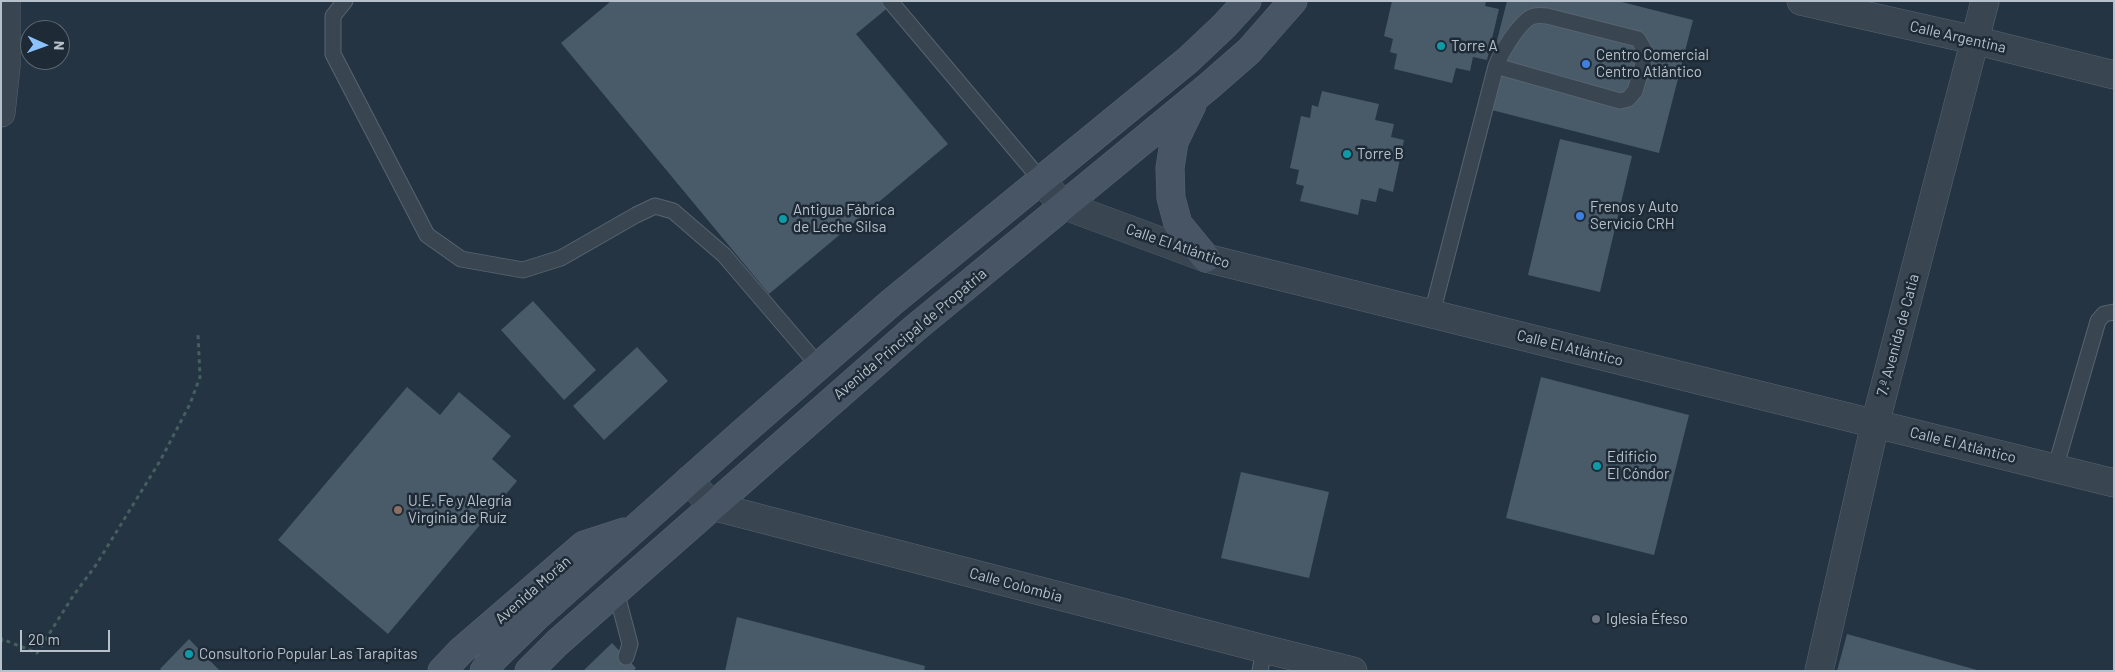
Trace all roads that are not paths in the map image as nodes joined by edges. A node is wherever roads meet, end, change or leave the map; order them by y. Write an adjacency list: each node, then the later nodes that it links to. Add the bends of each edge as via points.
1 (6, 1): 14 (street, via 6,66)
2 (345, 1): 20 (lane, via 333,16 333,54 427,235 462,259 523,270 561,258 655,206 673,211 724,255)
3 (890, 1): 15 (lane)
4 (1247, 1): 8 (main road)
5 (1293, 1): 10 (main road, Avenida Principal de Propatria)
6 (1801, 1): 9 (street, Calle Argentina)
7 (1984, 1): 9 (street, 7.ª Avenida de Catia)
8 (1215, 35): 10 (main road); 15 (main road)
9 (1974, 40): 12 (street, Calle Argentina); 21 (street, 7.ª Avenida de Catia)
10 (1239, 60): 13 (main road, Avenida Principal de Propatria)
11 (1496, 66): 11 (lane, via 1620,101 1628,99 1635,91 1644,61 1644,49 1638,39 1538,15 1525,21 1503,50); 19 (lane)
12 (2114, 75)
13 (1196, 97): 16 (main road, Avenida Principal de Propatria); 17 (main road, via 1174,142 1170,168 1171,198 1178,224)
14 (1, 113)
15 (1041, 180): 16 (street, Calle El Atlántico); 20 (main road)
16 (1063, 205): 17 (street, Calle El Atlántico); 25 (main road, Avenida Principal de Propatria, via 914,328)
17 (1206, 258): 19 (street, Calle El Atlántico)
18 (2114, 312): 22 (lane, via 2104,314 2098,321)
19 (1432, 313): 21 (street, Calle El Atlántico)
20 (819, 366): 23 (main road)
21 (1875, 424): 22 (street, Calle El Atlántico); 35 (street, 7.ª Avenida de Catia)
22 (2055, 469): 24 (street, Calle El Atlántico)
23 (689, 480): 25 (street); 26 (main road)
24 (2114, 483)
25 (712, 506): 27 (main road, Avenida Principal de Propatria); 29 (street, Calle Colombia)
26 (635, 529): 30 (main road, Avenida Morán, via 584,545); 32 (main road, via 535,618)
27 (616, 591): 28 (lane, via 630,644); 33 (main road, Avenida Principal de Propatria)
28 (626, 657)
29 (1262, 660): 34 (street, Calle Colombia)
30 (456, 661): 31 (main road, Avenida Morán)
31 (442, 671)
32 (484, 671)
33 (529, 671)
34 (1353, 671)
35 (1819, 671)

